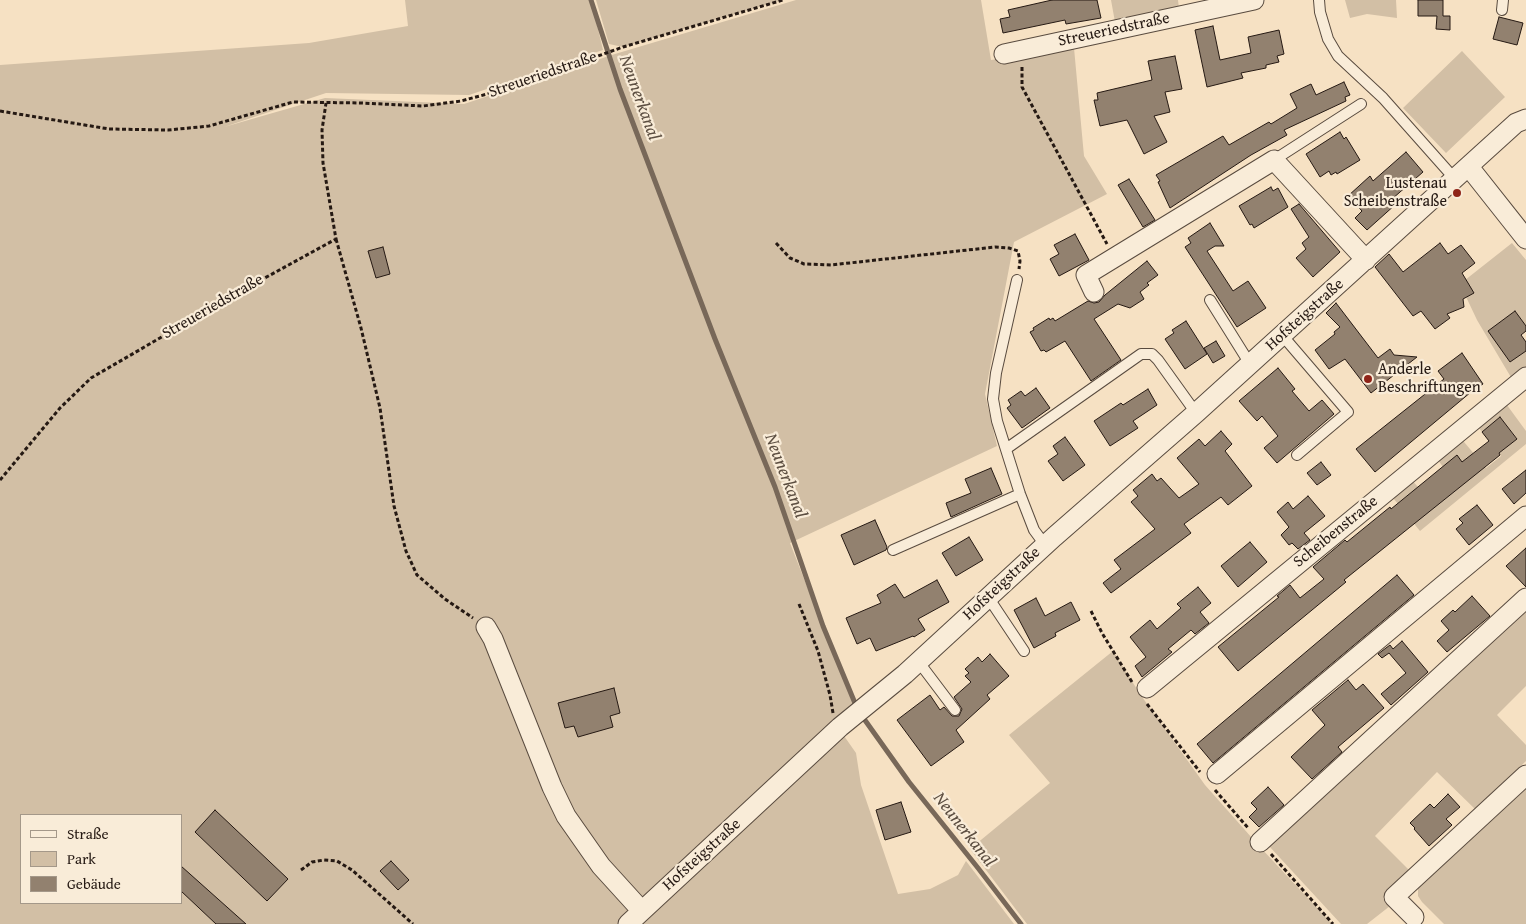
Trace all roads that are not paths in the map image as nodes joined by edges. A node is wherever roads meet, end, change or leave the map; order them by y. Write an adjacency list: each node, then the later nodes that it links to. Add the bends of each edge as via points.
1 (1254, 0): 3 (street, Streueriedstraße)
2 (1319, 0): 8 (lane, via 1328,39 1338,56)
3 (1004, 54)
4 (1361, 104): 7 (lane)
5 (1526, 105): 6 (street, Hofsteigstraße)
6 (1521, 121): 8 (street, Hofsteigstraße)
7 (1274, 160): 10 (street); 12 (street, via 1086,275)
8 (1462, 172): 9 (street); 10 (street, Hofsteigstraße)
9 (1526, 239)
10 (1366, 260): 14 (street, Hofsteigstraße)
11 (1017, 280): 18 (lane, via 993,399)
12 (1094, 292)
13 (1210, 300): 15 (lane)
14 (1282, 335): 15 (street, Hofsteigstraße); 19 (lane, via 1348,412)
15 (1250, 364): 17 (street, Hofsteigstraße)
16 (1526, 376): 29 (street, Scheibenstraße)
17 (1196, 413): 18 (lane, via 1158,360 1152,354 1141,354); 22 (street, Hofsteigstraße)
18 (1006, 449): 20 (lane)
19 (1297, 455)
20 (1020, 494): 22 (lane, via 1034,530); 23 (lane)
21 (1526, 516): 31 (street)
22 (1045, 545): 24 (street, Hofsteigstraße)
23 (893, 550)
24 (988, 597): 27 (lane); 28 (street, Hofsteigstraße)
25 (1526, 598): 33 (street)
26 (486, 627): 34 (street, Hofsteigstraße, via 566,816)
27 (1024, 652)
28 (918, 661): 30 (lane); 34 (street, Hofsteigstraße, via 843,725)
29 (1147, 688)
30 (955, 710)
31 (1217, 774)
32 (1526, 774): 35 (street, via 1394,897)
33 (1260, 842)
34 (635, 917)
35 (1414, 917)

